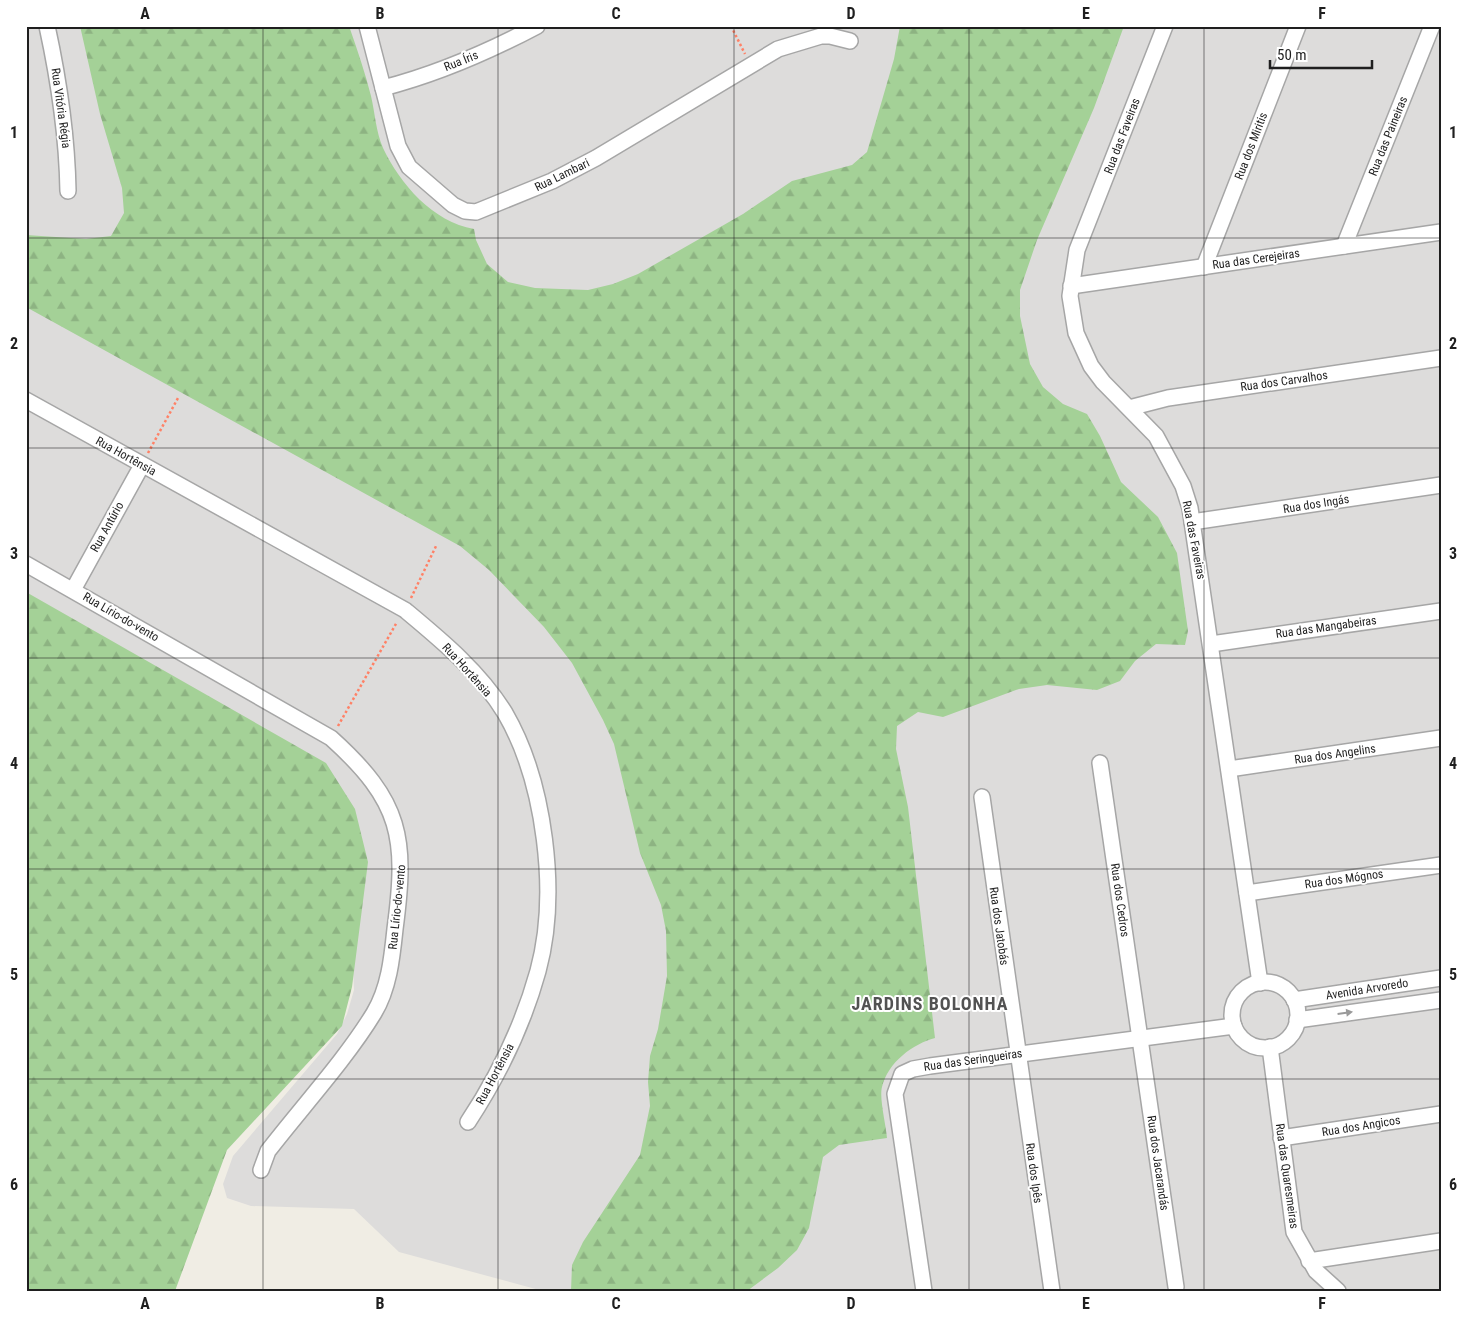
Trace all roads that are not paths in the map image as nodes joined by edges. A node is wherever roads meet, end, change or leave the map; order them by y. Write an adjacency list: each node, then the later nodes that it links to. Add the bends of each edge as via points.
1 (47, 26): 9 (street, Rua Vitória Régia, via 60,85)
2 (367, 26): 8 (street, Rua Lambari)
3 (537, 26): 8 (street, Rua Íris, via 504,44 422,78)
4 (1165, 26): 13 (street, Rua das Faveiras, via 1078,250)
5 (1298, 26): 12 (street, Rua dos Miritis)
6 (1432, 26): 11 (street, Rua das Paineiras)
7 (850, 42): 8 (street, Rua Lambari, via 821,36 778,49 596,158 552,181 476,212 454,206 409,167 398,146)
8 (383, 88)
9 (68, 190)
10 (1441, 232): 11 (street, Rua das Cerejeiras)
11 (1344, 246): 12 (street, Rua das Cerejeiras)
12 (1204, 266): 13 (street, Rua das Cerejeiras)
13 (1071, 286): 16 (street, Rua das Faveiras, via 1072,316 1082,349 1103,382)
14 (1441, 358): 16 (street, Rua dos Carvalhos, via 1168,398)
15 (26, 400): 17 (street, Rua Hortênsia)
16 (1129, 408): 19 (street, Rua das Faveiras, via 1156,436 1168,457 1183,486)
17 (142, 465): 21 (street, Rua Antúrio); 40 (street, Rua Hortênsia, via 405,610 452,650 504,713 537,794 544,826 544,938 538,970 506,1058)
18 (1441, 485): 19 (street, Rua dos Ingás)
19 (1192, 522): 23 (street, Rua das Faveiras)
20 (26, 564): 21 (street, Rua Lírio-do-vento)
21 (73, 590): 42 (street, Rua Lírio-do-vento, via 331,738 370,776 392,818 399,840 401,884 384,989 375,1012 268,1151)
22 (1441, 611): 23 (street, Rua das Mangabeiras)
23 (1211, 644): 26 (street, Rua das Faveiras)
24 (1441, 738): 26 (street, Rua dos Angelins)
25 (1100, 763): 36 (street, Rua dos Cedros)
26 (1229, 769): 29 (street, Rua das Faveiras)
27 (982, 797): 38 (street, Rua dos Jatobás)
28 (1441, 865): 29 (street, Rua dos Mógnos)
29 (1247, 893): 31 (street, Rua das Faveiras)
30 (1441, 978): 32 (street, Avenida Arvoredo)
31 (1260, 982): 32 (street, via 1280,986); 35 (street, via 1240,993 1234,1003)
32 (1294, 1000): 34 (street)
33 (1441, 1000): 34 (street, Avenida Arvoredo, one-way to 33)
34 (1297, 1020): 37 (street, via 1288,1038)
35 (1234, 1026): 36 (street, Rua das Seringueiras); 37 (street, via 1248,1043)
36 (1140, 1038): 38 (street, Rua das Seringueiras); 45 (street, Rua dos Jacarandás)
37 (1270, 1047): 41 (street, Rua das Quaresmeiras)
38 (1016, 1054): 46 (street, Rua das Seringueiras, via 913,1069 902,1074 896,1085); 47 (street, Rua dos Ipês)
39 (1441, 1114): 41 (street, Rua dos Angicos)
40 (468, 1122)
41 (1282, 1138): 44 (street, Rua das Quaresmeiras, via 1294,1232)
42 (261, 1170)
43 (1441, 1241): 44 (street)
44 (1310, 1261): 48 (street, Rua das Quaresmeiras)
45 (1176, 1287)
46 (924, 1291)
47 (1052, 1291)
48 (1338, 1291)

